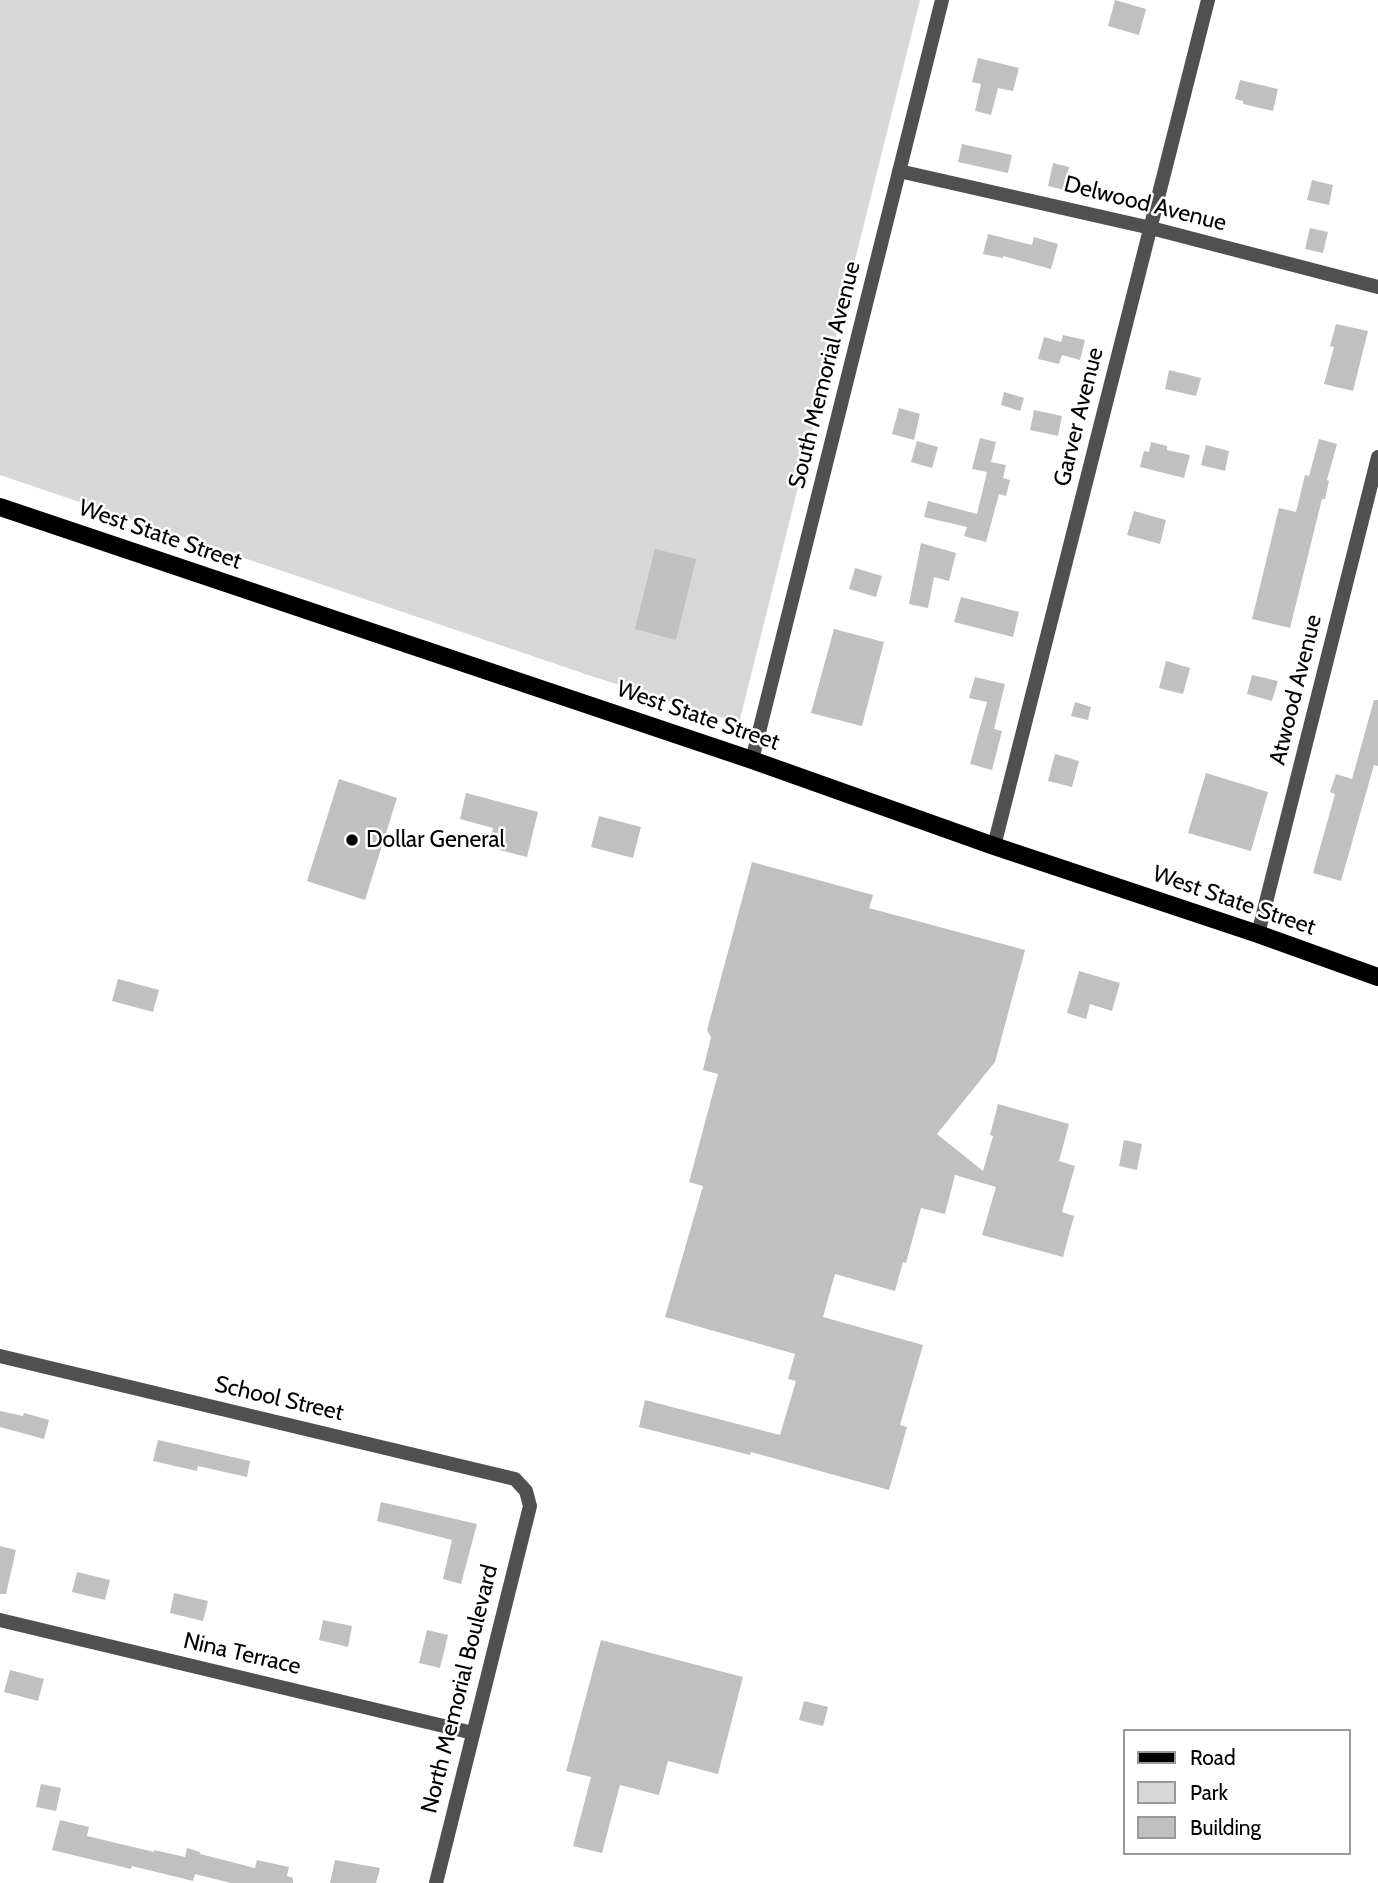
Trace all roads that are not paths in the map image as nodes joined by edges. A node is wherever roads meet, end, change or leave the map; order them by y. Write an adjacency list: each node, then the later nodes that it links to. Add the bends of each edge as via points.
1 (942, 0): 3 (street, South Memorial Avenue)
2 (1208, 0): 4 (street, Garver Avenue)
3 (899, 170): 4 (street, Delwood Avenue); 8 (street, South Memorial Avenue)
4 (1151, 228): 5 (street, Delwood Avenue); 9 (street, Garver Avenue)
5 (1378, 287)
6 (1378, 457): 10 (street, Atwood Avenue)
7 (0, 507): 8 (main road, West State Street)
8 (751, 760): 9 (main road, West State Street)
9 (994, 846): 10 (main road, West State Street)
10 (1258, 934): 11 (main road, West State Street)
11 (1378, 977)
12 (0, 1356): 13 (street, School Street, via 515,1479 526,1491)
13 (530, 1506): 15 (street, North Memorial Boulevard)
14 (0, 1620): 15 (street, Nina Terrace)
15 (473, 1733): 16 (street, North Memorial Boulevard)
16 (436, 1883)

